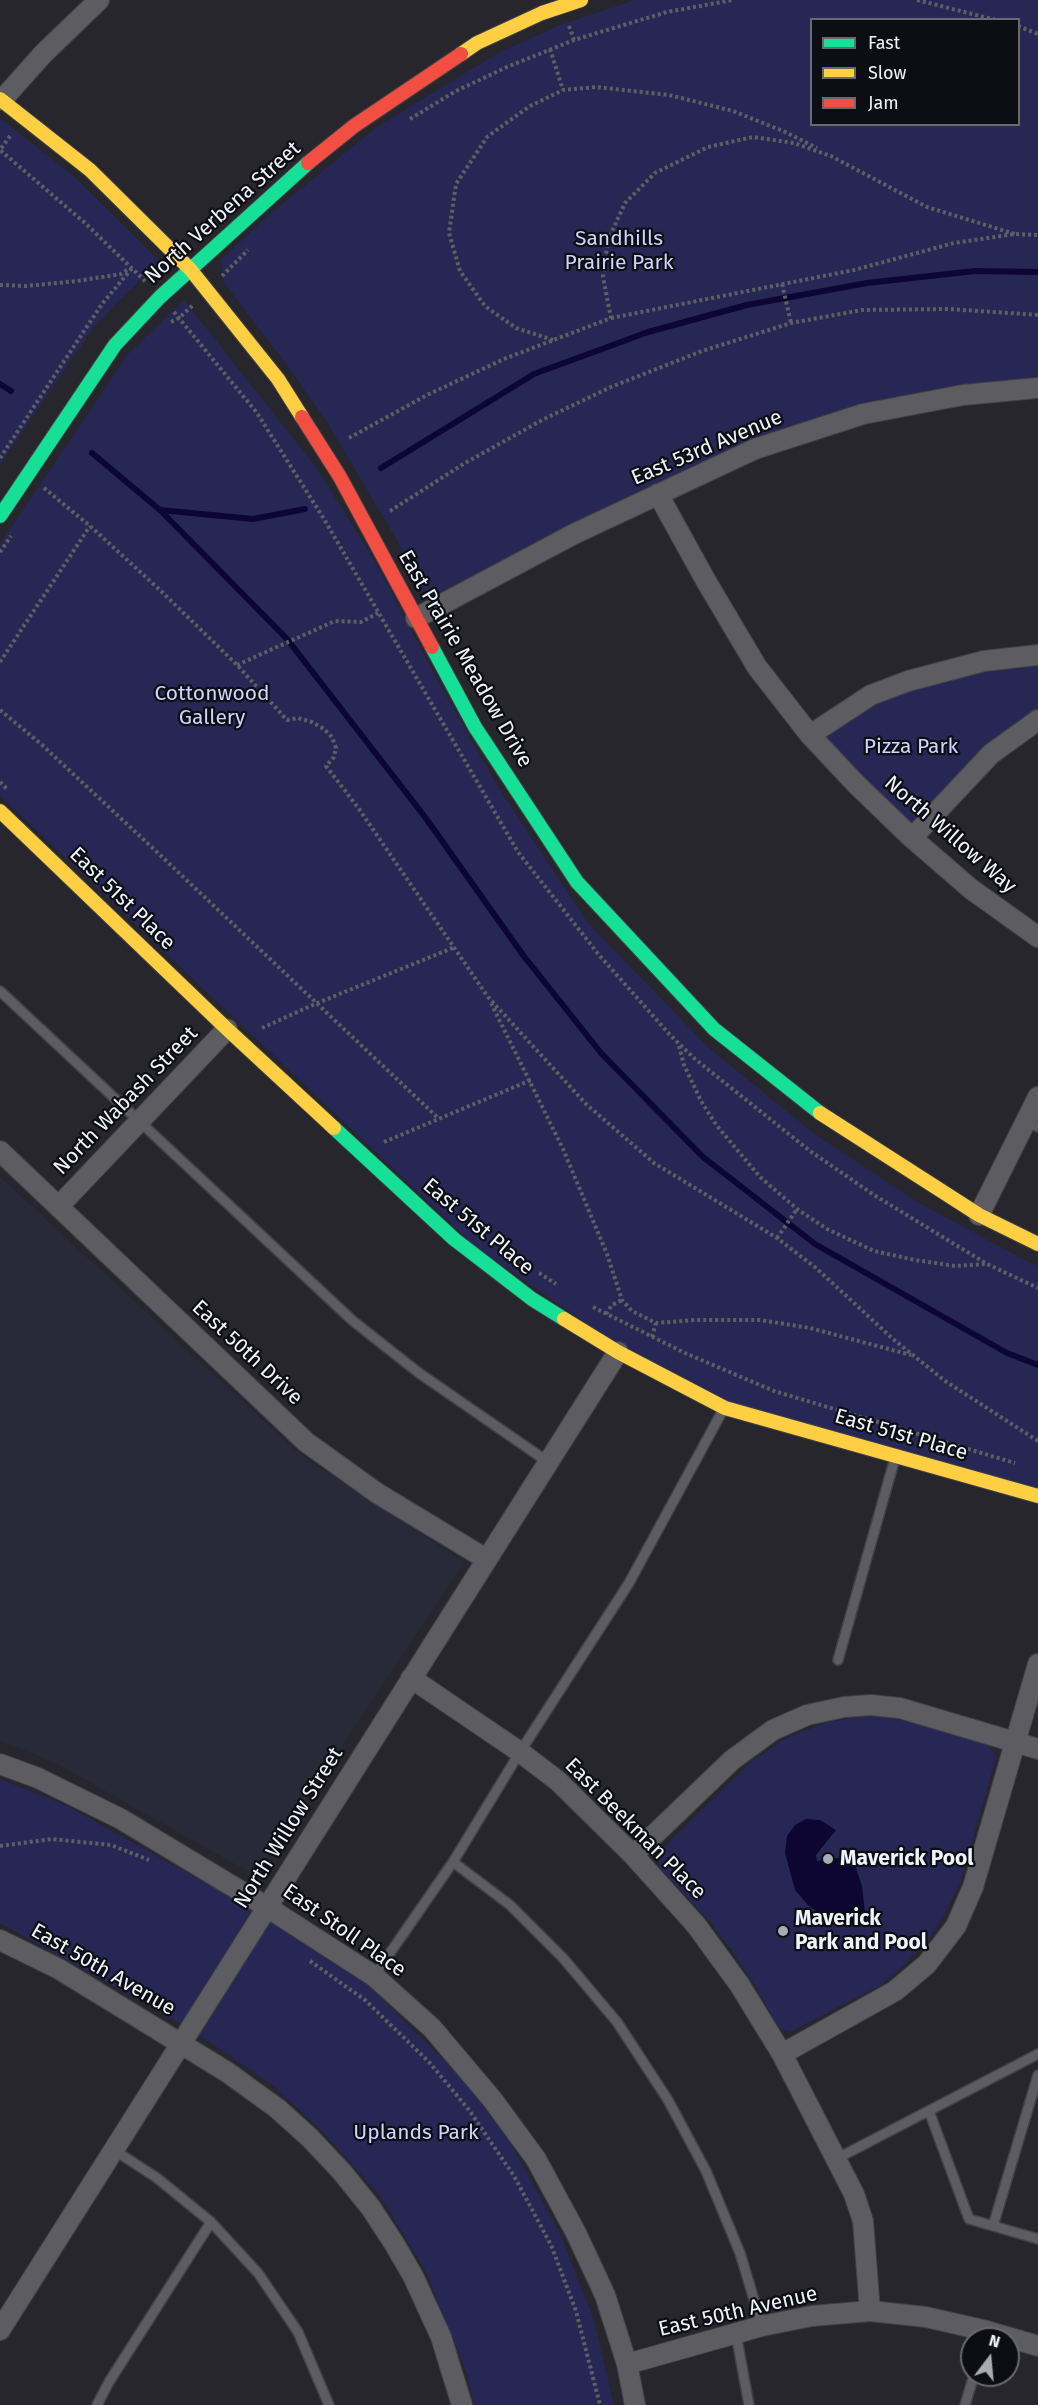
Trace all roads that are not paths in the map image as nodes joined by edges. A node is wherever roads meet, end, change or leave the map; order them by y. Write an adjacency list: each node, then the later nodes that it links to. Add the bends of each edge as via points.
1 (99, 0): 4 (street)
2 (581, 0): 3 (street, North Verbena Street)
3 (539, 7): 5 (street, North Verbena Street, via 477,43 354,126 284,183)
4 (1, 100): 5 (street, East Prairie Meadow Drive, via 90,170)
5 (190, 269): 8 (street, North Verbena Street, via 115,345); 9 (street, East Prairie Meadow Drive, via 278,379 340,477)
6 (1038, 388): 7 (street, East 53rd Avenue, via 963,395 863,414 755,449)
7 (658, 494): 9 (street, East 53rd Avenue); 12 (street, North Willow Way, via 756,667)
8 (0, 516)
9 (416, 618): 23 (street, East Prairie Meadow Drive, via 475,727 577,882 714,1029 832,1123)
10 (1038, 655): 12 (street, via 984,661 908,681 871,695)
11 (1038, 720): 14 (street, via 991,754)
12 (810, 735): 14 (street, North Willow Way)
13 (0, 811): 17 (street, East 51st Place)
14 (912, 838): 15 (street, North Willow Way, via 971,889)
15 (1038, 937)
16 (0, 991): 19 (lane)
17 (227, 1029): 19 (street, North Wabash Street); 25 (street, East 51st Place, via 454,1239 532,1299)
18 (1038, 1097): 20 (street)
19 (139, 1122): 22 (street, North Wabash Street); 28 (lane, via 353,1321 419,1373)
20 (1032, 1125): 23 (street)
21 (0, 1151): 22 (street, East 50th Drive)
22 (59, 1206): 30 (street, East 50th Drive, via 306,1442 377,1493)
23 (979, 1215): 24 (street, East Prairie Meadow Drive)
24 (1038, 1244)
25 (618, 1352): 26 (street, East 51st Place); 28 (street, North Willow Street)
26 (724, 1408): 27 (street, East 51st Place); 36 (lane, via 629,1582)
27 (896, 1456): 29 (street, East 51st Place); 31 (lane)
28 (548, 1462): 30 (street, North Willow Street)
29 (1038, 1496)
30 (486, 1559): 33 (street, North Willow Street)
31 (838, 1660)
32 (1038, 1664): 34 (street)
33 (411, 1678): 36 (street, East Beekman Place); 40 (street, North Willow Street)
34 (1015, 1742): 35 (street); 38 (street, via 900,1708 844,1707 807,1715 773,1730 732,1760); 44 (street, via 973,1887 956,1926 927,1964 895,1991)
35 (1038, 1749)
36 (520, 1752): 38 (street, East Beekman Place, via 558,1781); 39 (lane)
37 (0, 1764): 40 (street, East Stoll Place, via 121,1819)
38 (633, 1855): 44 (street, East Beekman Place, via 696,1924)
39 (453, 1862): 42 (lane); 54 (lane, via 510,1905 563,1958 616,2022 668,2100 706,2171 740,2253)
40 (267, 1907): 42 (street, East Stoll Place); 43 (street, North Willow Street)
41 (0, 1940): 43 (street, East 50th Avenue, via 59,1970)
42 (374, 1976): 60 (street, East Stoll Place, via 432,2028 536,2159 605,2295)
43 (182, 2044): 48 (street, North Willow Street); 64 (street, East 50th Avenue, via 278,2109 342,2172 371,2208 428,2307)
44 (782, 2054): 49 (street, East Beekman Place)
45 (1038, 2054): 47 (lane)
46 (1038, 2075): 51 (lane)
47 (929, 2111): 49 (lane); 51 (lane, via 969,2219)
48 (114, 2150): 50 (lane, via 157,2178); 56 (street, North Willow Street)
49 (836, 2159): 53 (street, East Beekman Place, via 863,2221)
50 (211, 2222): 62 (lane); 63 (lane, via 258,2273 298,2332)
51 (993, 2226): 52 (lane)
52 (1038, 2239)
53 (870, 2311): 54 (street, East 50th Avenue, via 812,2316); 55 (street, East 50th Avenue, via 926,2317)
54 (762, 2326): 57 (street, East 50th Avenue)
55 (960, 2327)
56 (0, 2330)
57 (736, 2334): 60 (street, East 50th Avenue); 66 (lane)
58 (1020, 2342): 59 (street, East 50th Avenue)
59 (1038, 2346)
60 (627, 2364): 65 (street, East Stoll Place)
61 (970, 2387): 67 (lane)
62 (97, 2405)
63 (329, 2405)
64 (462, 2405)
65 (635, 2405)
66 (749, 2405)
67 (964, 2405)

